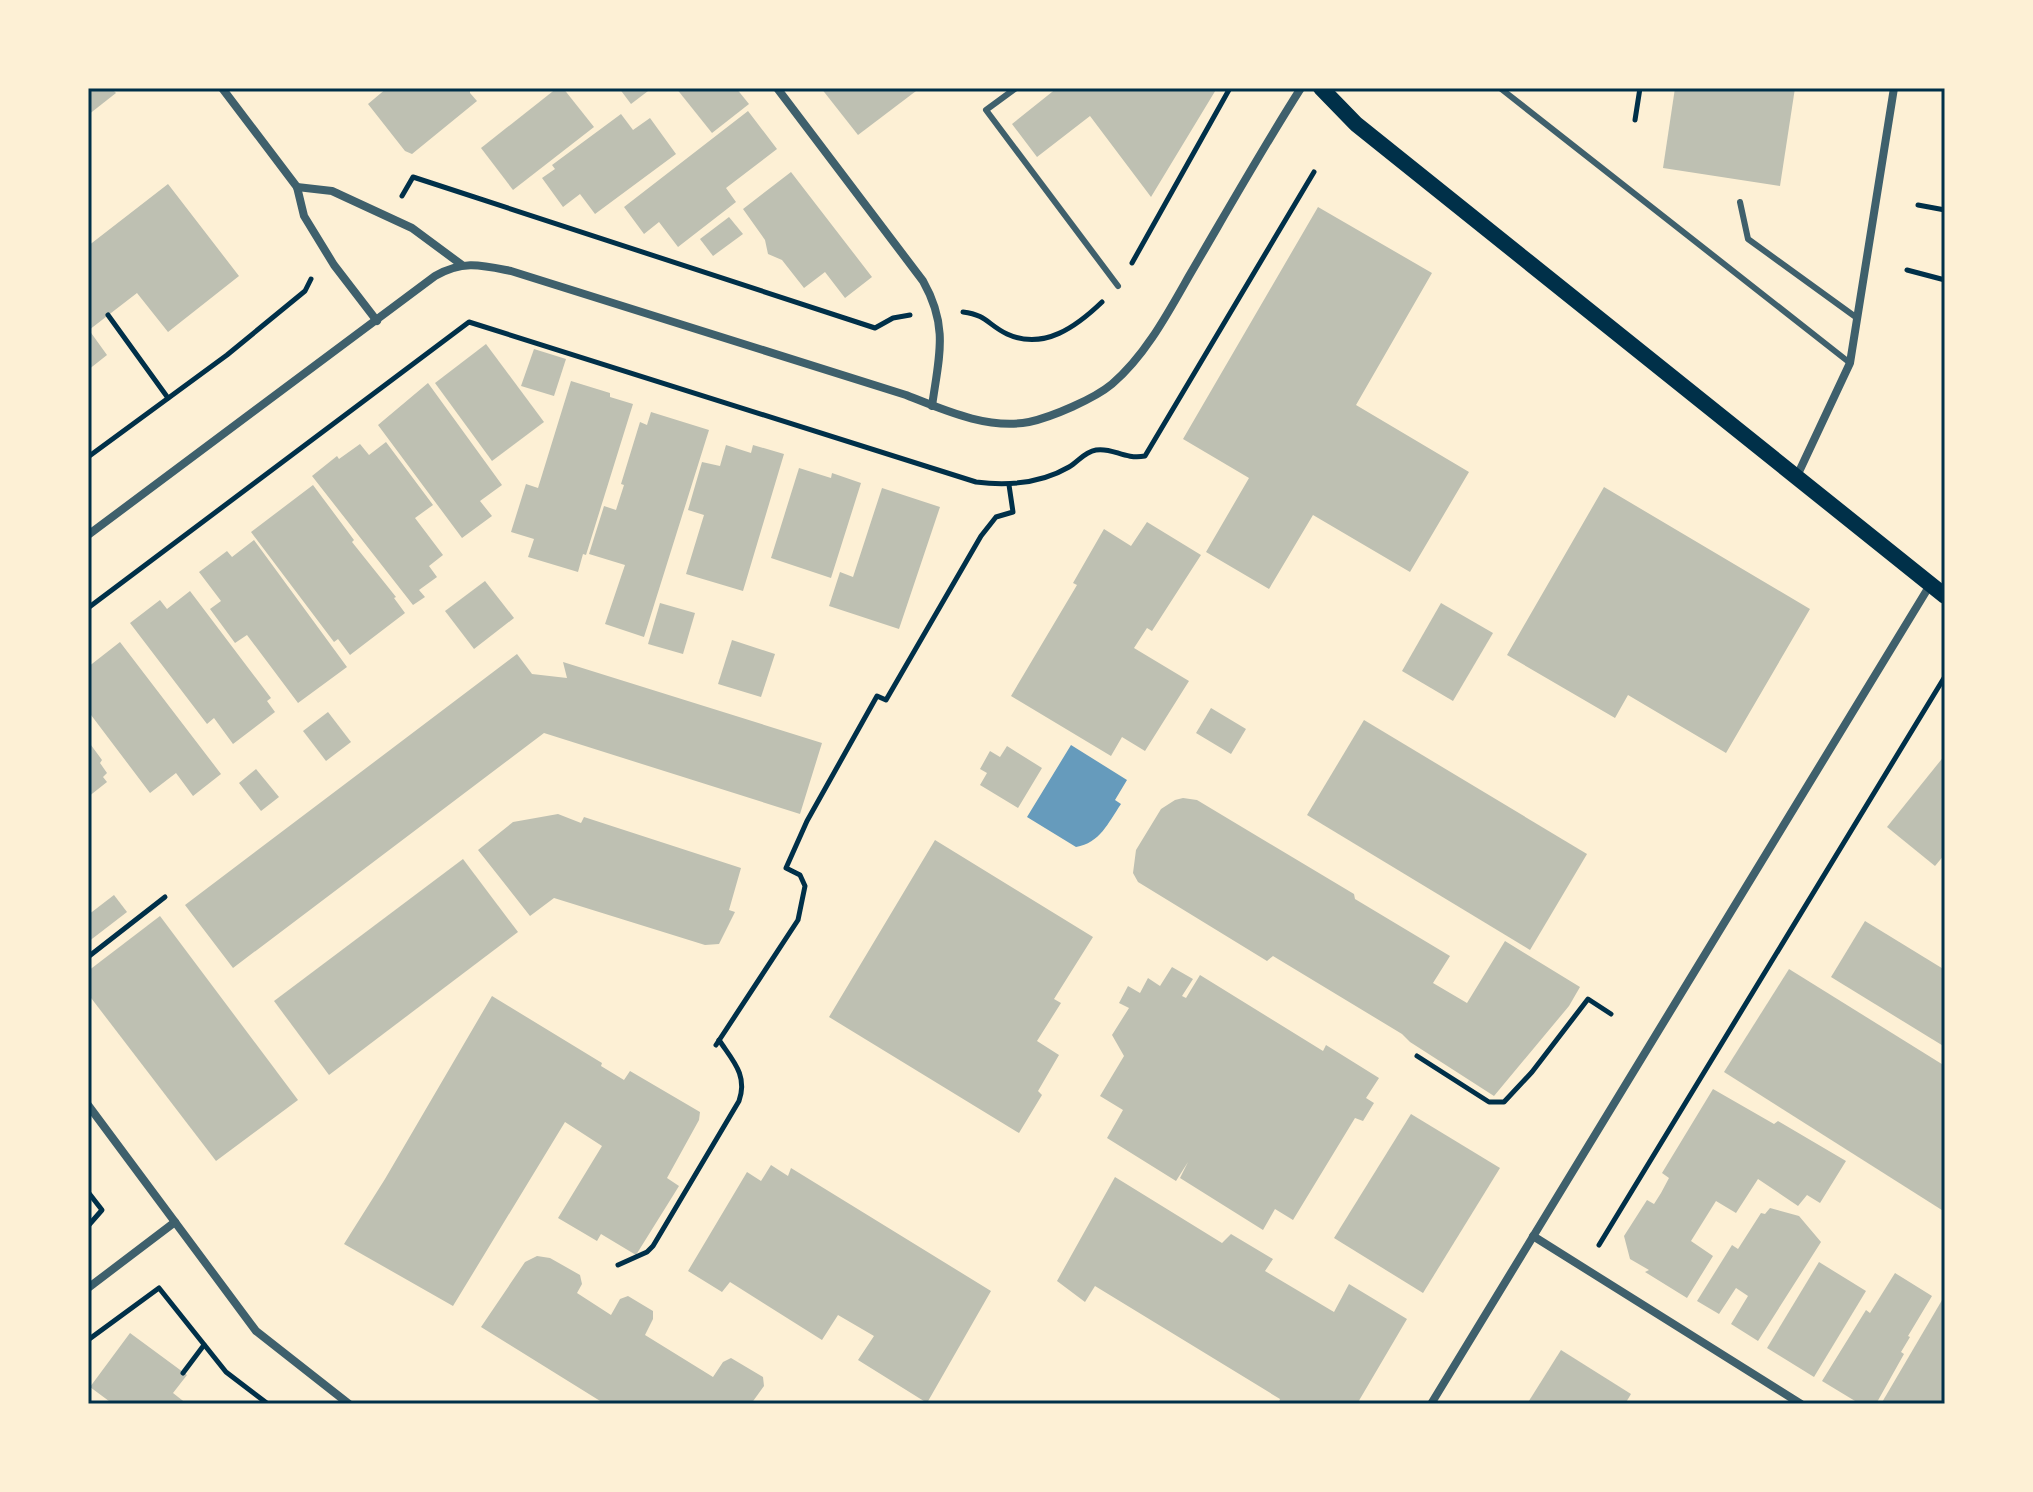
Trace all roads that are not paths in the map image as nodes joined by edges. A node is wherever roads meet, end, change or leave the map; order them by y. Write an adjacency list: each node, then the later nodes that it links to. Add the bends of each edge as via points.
1 (222, 88): 8 (street)
2 (777, 88): 15 (street, via 923,281 941,330)
3 (1016, 88): 11 (lane, via 986,110)
4 (1301, 88): 15 (street, via 1171,309 1110,386 1029,422 991,422)
5 (1321, 88): 16 (main road, via 1356,124)
6 (1500, 88): 14 (lane)
7 (1894, 88): 12 (street)
8 (297, 187): 10 (street, via 332,191 389,217); 13 (street, via 304,216)
9 (1740, 202): 12 (lane, via 1748,239)
10 (462, 265): 13 (street, via 435,276); 15 (street, via 511,271)
11 (1118, 286)
12 (1858, 318): 14 (street)
13 (377, 321): 17 (street)
14 (1850, 363): 16 (street)
15 (932, 406)
16 (1797, 476): 18 (main road)
17 (88, 535)
18 (1930, 585): 19 (main road); 22 (street)
19 (1945, 596)
20 (88, 1105): 21 (street)
21 (175, 1222): 23 (street); 24 (street, via 256,1331)
22 (1533, 1236): 25 (street); 26 (street)
23 (88, 1288)
24 (349, 1404)
25 (1431, 1404)
26 (1801, 1404)

